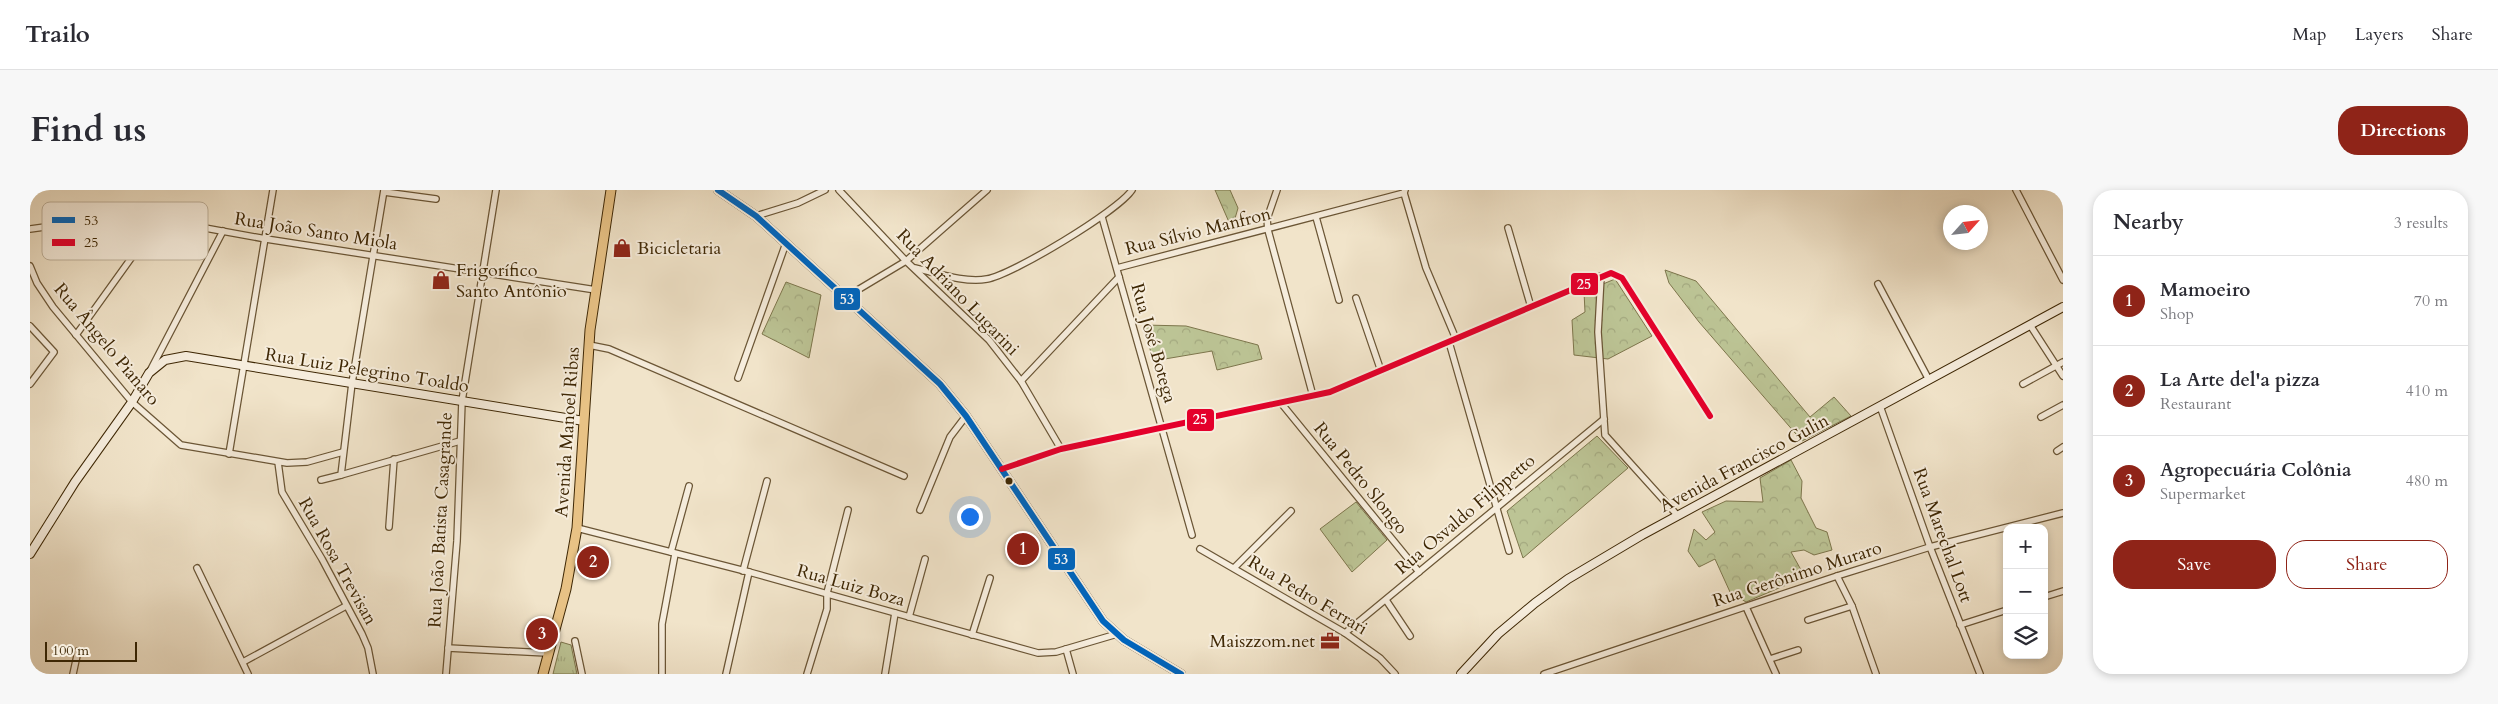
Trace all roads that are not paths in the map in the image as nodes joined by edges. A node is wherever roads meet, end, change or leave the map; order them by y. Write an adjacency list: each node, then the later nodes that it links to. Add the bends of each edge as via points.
1 (273, 190): 21 (street)
2 (496, 190): 29 (street, Rua João Batista Casagrande)
3 (611, 190): 34 (main road, Avenida Manoel Ribas)
4 (718, 190): 14 (street)
5 (825, 190): 14 (street, via 798,203)
6 (839, 190): 25 (street, Rua Adriano Lugarini)
7 (987, 190): 25 (street)
8 (1132, 190): 15 (street)
9 (1276, 190): 19 (street, via 1267,219)
10 (2016, 190): 32 (street)
11 (384, 191): 13 (street); 23 (street)
12 (1404, 192): 16 (street, Rua Sílvio Manfron); 43 (street, via 1426,268)
13 (436, 199)
14 (756, 216): 22 (street)
15 (1102, 217): 27 (street, via 987,279 960,278); 28 (street, Rua José Botega)
16 (1316, 217): 19 (street, Rua Sílvio Manfron); 37 (street)
17 (1508, 228): 38 (street)
18 (208, 229): 20 (street, Rua João Santo Miola)
19 (1268, 230): 28 (street, Rua Sílvio Manfron); 57 (street)
20 (223, 232): 21 (street, Rua João Santo Miola); 49 (street)
21 (266, 239): 23 (street, Rua João Santo Miola); 47 (street)
22 (786, 243): 35 (street); 51 (street)
23 (373, 255): 29 (street, Rua João Santo Miola); 54 (street)
24 (130, 260): 42 (street)
25 (906, 261): 27 (street, Rua Adriano Lugarini); 35 (street)
26 (30, 266): 42 (street, Rua Ângelo Pianaro, via 43,293)
27 (913, 268): 53 (street, Rua Adriano Lugarini, via 985,336)
28 (1117, 268): 31 (street, Rua José Botega)
29 (483, 272): 34 (street, Rua João Santo Miola); 58 (street, Rua João Batista Casagrande)
30 (1601, 276): 38 (street); 64 (street, via 1611,273 1619,276); 66 (street, via 1598,332)
31 (1119, 277): 53 (street, Rua Sílvio Manfron); 68 (street, Rua José Botega)
32 (2063, 280)
33 (1878, 284): 52 (street)
34 (596, 290): 45 (main road, Avenida Manoel Ribas)
35 (846, 297): 63 (street, via 927,370)
36 (1356, 298): 48 (street)
37 (1339, 300)
38 (1531, 307): 43 (street)
39 (2063, 307): 40 (street, Avenida Francisco Gulin)
40 (2030, 325): 46 (street); 52 (street, Avenida Francisco Gulin)
41 (30, 326): 55 (street, via 54,352)
42 (76, 335): 59 (street, Rua Ângelo Pianaro)
43 (1456, 339): 44 (street)
44 (1449, 342): 48 (street); 81 (street)
45 (589, 345): 67 (main road, Avenida Manoel Ribas); 77 (street, via 609,350)
46 (2060, 364): 50 (street); 56 (street)
47 (244, 366): 49 (street, Rua Luiz Pelegrino Toaldo, via 178,356 165,360); 54 (street, Rua Luiz Pelegrino Toaldo); 72 (street)
48 (1381, 371): 57 (street, via 1337,390)
49 (149, 373): 59 (street)
50 (2063, 376)
51 (738, 378)
52 (1928, 380): 62 (street, Avenida Francisco Gulin)
53 (1022, 381): 70 (street, Rua Adriano Lugarini)
54 (352, 383): 58 (street, Rua Luiz Pelegrino Toaldo); 71 (street)
55 (30, 384)
56 (2023, 384)
57 (1313, 396): 60 (street)
58 (462, 401): 67 (street, Rua Luiz Pelegrino Toaldo); 69 (street, Rua João Batista Casagrande)
59 (132, 402): 72 (street, Rua Ângelo Pianaro, via 181,446); 94 (street, via 75,482)
60 (1281, 403): 68 (street); 99 (street, Rua Pedro Slongo)
61 (2063, 405): 65 (street)
62 (1880, 406): 86 (street, Avenida Francisco Gulin); 90 (street, Rua Marechal Lott)
63 (966, 416): 75 (street); 83 (street, via 950,437)
64 (1710, 416)
65 (2041, 417)
66 (1604, 419): 81 (street, Rua Osvaldo Filippetto); 86 (street, via 1607,438)
67 (584, 420): 88 (main road, Avenida Manoel Ribas)
68 (1162, 428): 70 (street); 89 (street, Rua José Botega)
69 (460, 441): 73 (street); 119 (street, Rua João Batista Casagrande, via 461,473)
70 (1061, 449): 75 (street)
71 (344, 452): 74 (street, Rua Ângelo Pianaro, via 307,462); 76 (street)
72 (229, 454): 74 (street, Rua Ângelo Pianaro)
73 (394, 459): 76 (street); 87 (street)
74 (278, 462): 106 (street, Rua Rosa Trevisan, via 282,492)
75 (1002, 469): 115 (street, via 1093,607)
76 (341, 475): 78 (street)
77 (904, 476)
78 (321, 480)
79 (767, 481): 98 (street)
80 (688, 486): 93 (street)
81 (1497, 508): 92 (street); 99 (street, Rua Osvaldo Filippetto)
82 (848, 510): 103 (street)
83 (920, 510)
84 (1291, 511): 97 (street)
85 (2063, 513): 90 (street, Rua Gerônimo Muraro)
86 (1678, 516): 140 (street, Avenida Francisco Gulin, via 1550,592 1502,630)
87 (389, 527)
88 (577, 528): 93 (street, Rua Luiz Boza); 123 (main road, Avenida Manoel Ribas, via 566,589)
89 (1192, 535)
90 (1930, 547): 100 (street, Rua Gerônimo Muraro); 113 (street, Rua Marechal Lott)
91 (1200, 548): 97 (street, Rua Pedro Ferrari)
92 (1509, 551)
93 (673, 553): 98 (street, Rua Luiz Boza); 133 (street, via 662,630)
94 (30, 554)
95 (925, 559): 111 (street)
96 (197, 568): 125 (street)
97 (1234, 568): 114 (street, Rua Pedro Ferrari)
98 (746, 572): 103 (street, Rua Luiz Boza); 134 (street)
99 (1419, 572): 105 (street, Rua Osvaldo Filippetto)
100 (1837, 576): 107 (street, Rua Gerônimo Muraro); 108 (street)
101 (990, 578): 116 (street)
102 (2063, 591): 104 (street)
103 (826, 594): 110 (street, Rua Luiz Boza); 135 (street, via 827,609)
104 (2048, 596)
105 (1386, 600): 114 (street, Rua Osvaldo Filippetto); 117 (street)
106 (346, 606): 125 (street); 129 (street, Rua Rosa Trevisan, via 366,641)
107 (1746, 606): 124 (street); 126 (street, Rua Gerônimo Muraro)
108 (1852, 606): 112 (street); 144 (street)
109 (2003, 611): 113 (street)
110 (895, 613): 111 (street, Rua Luiz Boza); 136 (street)
111 (909, 617): 116 (street, Rua Luiz Boza)
112 (1808, 620)
113 (1960, 625): 145 (street, Rua Marechal Lott)
114 (1345, 633): 139 (street, Rua Pedro Ferrari, via 1375,654)
115 (1117, 634): 120 (street, Rua Luiz Boza); 138 (street)
116 (972, 635): 120 (street, Rua Luiz Boza, via 1038,652)
117 (1410, 636)
118 (575, 640): 132 (street)
119 (448, 648): 123 (street); 130 (street, Rua João Batista Casagrande)
120 (1066, 649): 137 (street)
121 (1798, 650): 124 (street)
122 (78, 651): 127 (street)
123 (547, 653): 131 (main road, Avenida Manoel Ribas)
124 (1770, 660): 143 (street)
125 (243, 662): 128 (street)
126 (1568, 666): 141 (street, Rua Gerônimo Muraro); 142 (street)
127 (74, 674)
128 (248, 674)
129 (373, 674)
130 (446, 674)
131 (543, 674)
132 (582, 674)
133 (662, 674)
134 (726, 674)
135 (807, 674)
136 (885, 674)
137 (1073, 674)
138 (1181, 674)
139 (1394, 674)
140 (1461, 674)
141 (1544, 674)
142 (1570, 674)
143 (1776, 674)
144 (1876, 674)
145 (1980, 674)

